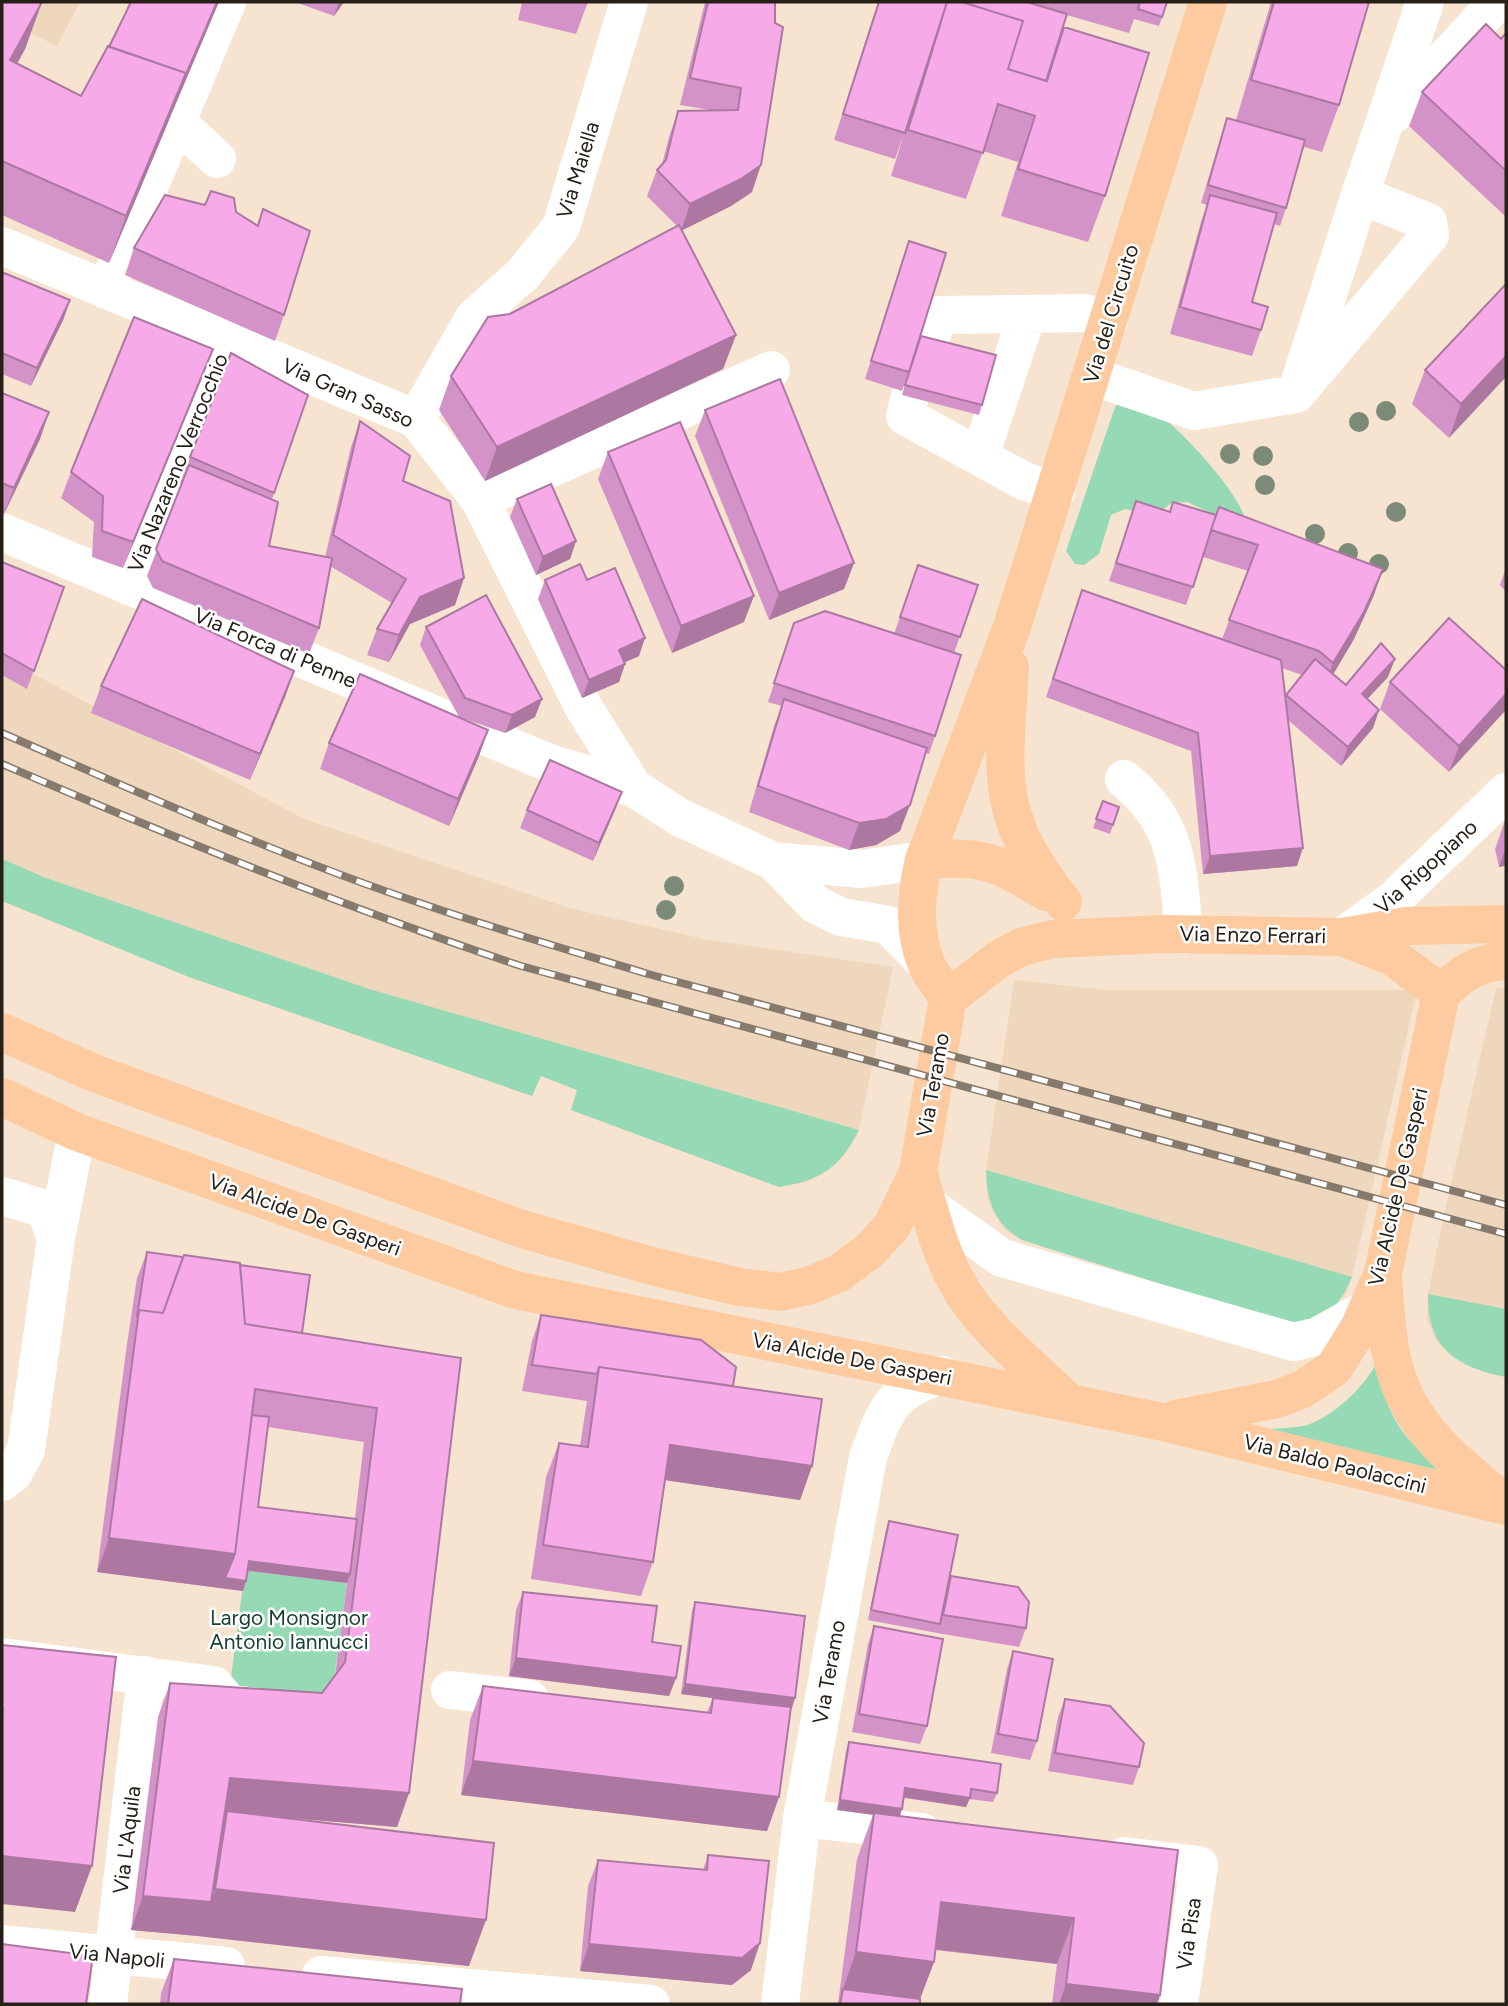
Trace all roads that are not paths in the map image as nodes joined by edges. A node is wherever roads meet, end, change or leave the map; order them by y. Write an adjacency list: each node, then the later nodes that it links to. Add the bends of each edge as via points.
1 (227, 2): 6 (street)
2 (629, 2): 20 (street, Via Maiella, via 561,227 523,274 474,318)
3 (1208, 2): 13 (main road, Via del Circuito)
4 (1425, 2): 7 (street)
5 (1497, 2): 7 (street)
6 (177, 121): 8 (street); 11 (street)
7 (1382, 127): 9 (street)
8 (217, 159)
9 (1360, 195): 18 (street); 18 (street, via 1428,222 1430,236)
10 (2, 246): 11 (street, Via Gran Sasso)
11 (106, 290): 14 (street, Via Gran Sasso)
12 (1027, 315): 13 (street, via 1085,313); 15 (street, via 939,315); 21 (street)
13 (1109, 321): 17 (main road, Via del Circuito)
14 (227, 340): 20 (street, Via Gran Sasso); 25 (street, Via Nazareno Verrocchio)
15 (941, 351)
16 (771, 370): 23 (street)
17 (1092, 376): 18 (street, via 1194,411); 22 (main road, Via del Circuito)
18 (1296, 394)
19 (926, 410): 21 (street)
20 (416, 419): 23 (street, Via Gran Sasso)
21 (980, 456): 22 (street, via 1029,484)
22 (1056, 492): 26 (main road, Via del Circuito)
23 (480, 500): 27 (street, Via Gran Sasso)
24 (2, 532): 25 (street, Via Forca di Penne)
25 (129, 586): 28 (street, Via Forca di Penne)
26 (1012, 627): 32 (main road, Via del Circuito); 34 (main road, Via del Circuito, via 1004,770 1009,808 1027,854)
27 (584, 708): 28 (street, via 580,745); 30 (street, Via Gran Sasso)
28 (549, 763): 30 (street, Via Forca di Penne)
29 (1124, 779): 36 (street, via 1150,805 1174,846)
30 (634, 788): 33 (street, Via Forca di Penne, via 679,817)
31 (1506, 792): 37 (street, Via Rigopiano, via 1393,900)
32 (924, 860): 33 (street, Via Forca di Penne, via 862,869); 34 (main road, via 989,861); 39 (main road, Via del Circuito, via 917,898)
33 (773, 861): 39 (street, Via Forca di Penne, via 815,904 841,917 888,925)
34 (1063, 902): 36 (main road, Via Enzo Ferrari, via 1091,917)
35 (1506, 924): 37 (main road, Via Enzo Ferrari, via 1406,926)
36 (1174, 934): 37 (main road, Via Enzo Ferrari); 41 (main road, Via Enzo Ferrari, via 1053,939 1021,947)
37 (1342, 937): 40 (main road, Via Enzo Ferrari, via 1393,957)
38 (1506, 961): 40 (main road, via 1475,967)
39 (927, 964): 41 (main road, Via del Circuito)
40 (1441, 993): 48 (main road, Via Alcide De Gasperi)
41 (948, 998): 45 (main road, Via Teramo)
42 (2, 1032): 45 (main road, Via Teramo, via 94,1073 522,1229 739,1287 781,1292 839,1273 879,1241)
43 (2, 1097): 44 (main road, Via Alcide De Gasperi)
44 (77, 1132): 47 (street); 50 (main road, Via Alcide De Gasperi, via 515,1290)
45 (923, 1189): 49 (street, via 1002,1258 1294,1342 1318,1336); 51 (main road, Via Teramo, via 959,1287 978,1313)
46 (2, 1196): 47 (street, via 45,1209)
47 (56, 1238): 53 (street, via 26,1451 13,1474)
48 (1382, 1273): 49 (main road, Via Alcide De Gasperi); 54 (main road, Via Baldo Paolaccini, via 1396,1370 1411,1409 1454,1460)
49 (1367, 1309): 52 (main road, Via Alcide De Gasperi, via 1334,1367 1303,1389 1265,1402)
50 (942, 1376): 51 (main road, Via Alcide De Gasperi); 62 (street, Via Teramo, via 916,1384 880,1419 868,1457)
51 (1069, 1403): 52 (main road, Via Alcide De Gasperi)
52 (1163, 1422): 54 (main road, Via Baldo Paolaccini); 55 (street, via 1208,1448)
53 (2, 1482)
54 (1506, 1505)
55 (1506, 1524)
56 (2, 1657): 57 (street)
57 (146, 1675): 60 (street, via 214,1685 230,1704); 67 (street, Via L'Aquila)
58 (450, 1690): 59 (street)
59 (559, 1703)
60 (299, 1711)
61 (777, 1727): 62 (street)
62 (818, 1732): 63 (street, Via Teramo)
63 (802, 1818): 64 (street); 70 (street, Via Teramo)
64 (953, 1836)
65 (1090, 1852): 71 (street, Via Pisa, via 1199,1865)
66 (2, 1944): 67 (street, Via Napoli)
67 (113, 1956): 68 (street, Via L'Aquila); 69 (street, Via Napoli)
68 (108, 2004)
69 (651, 2004)
70 (780, 2004)
71 (1179, 2004)

